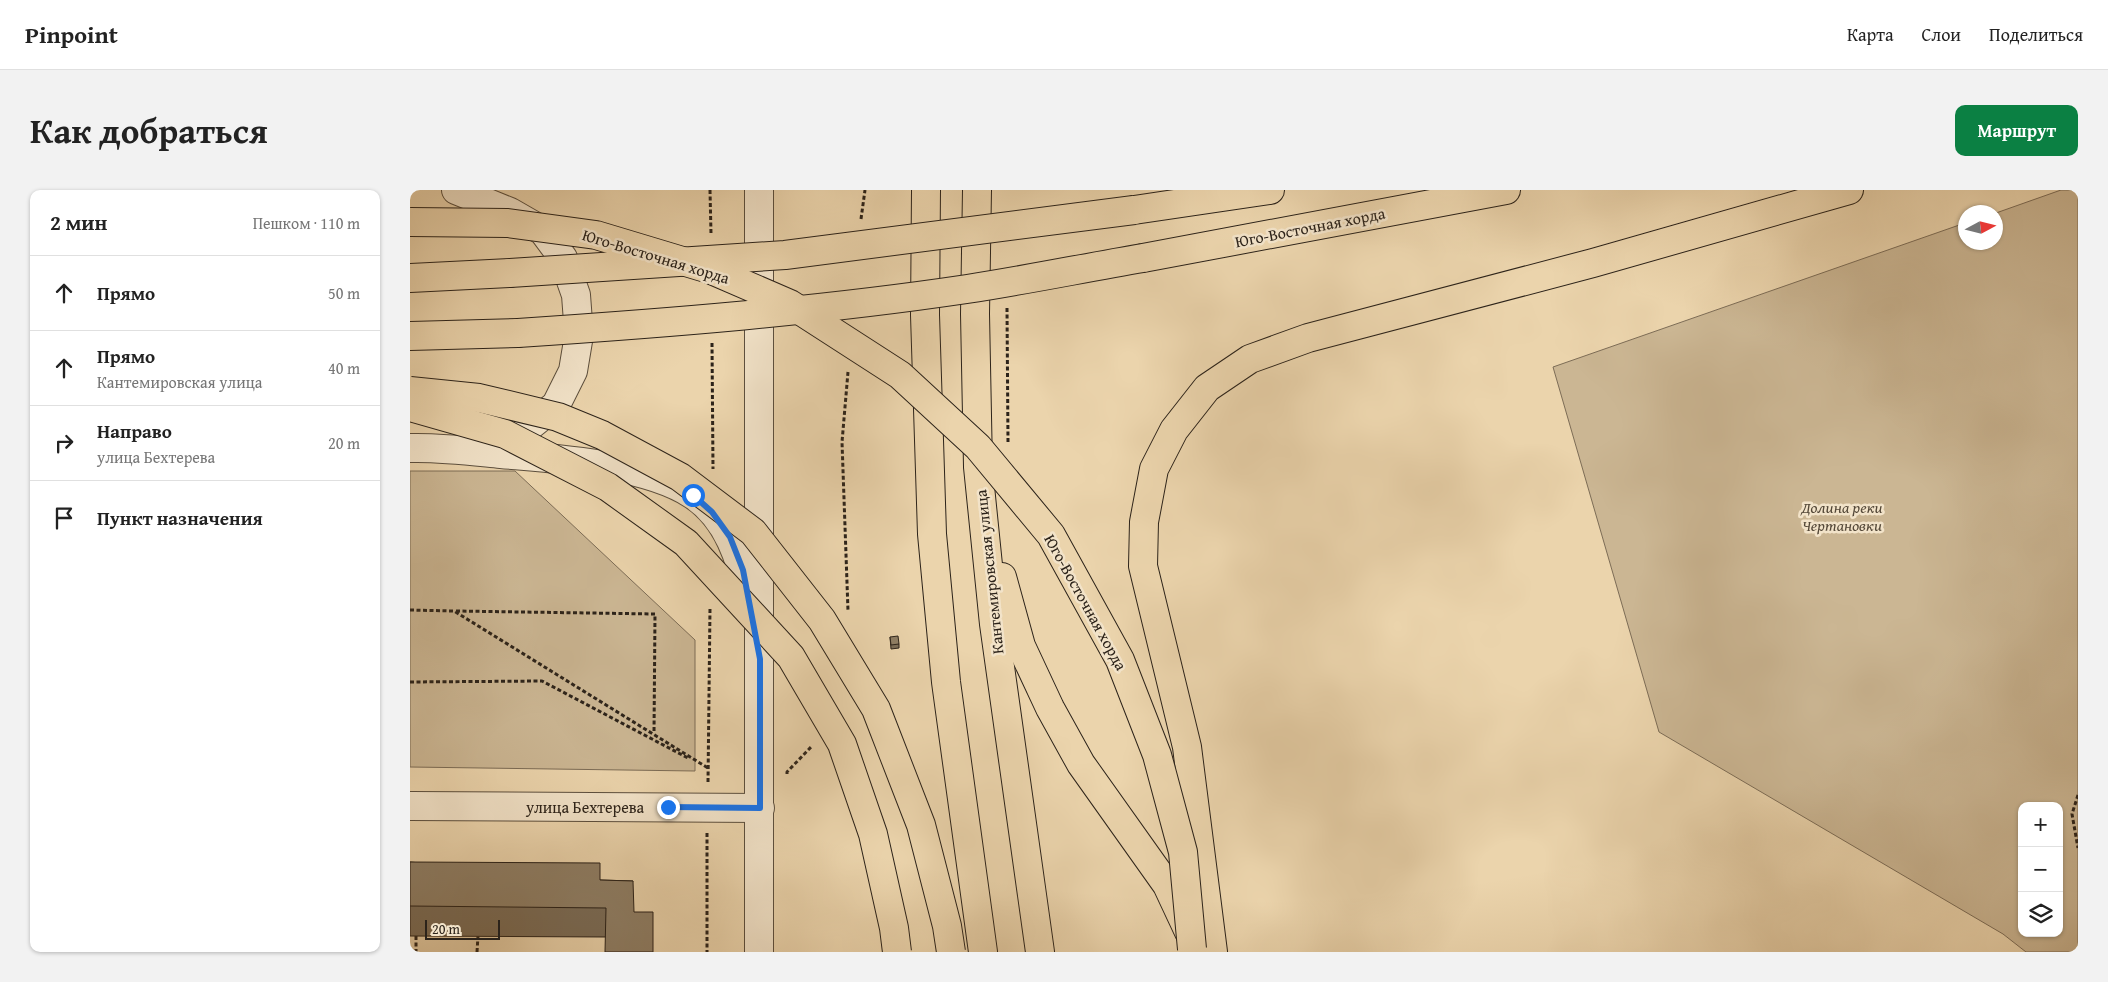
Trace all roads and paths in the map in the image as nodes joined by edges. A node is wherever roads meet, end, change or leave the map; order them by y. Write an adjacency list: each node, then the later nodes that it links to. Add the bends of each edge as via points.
1 (456, 190): 16 (street, via 510,212 543,231 563,258 576,295 579,335 573,371 556,405 531,425 486,441)
2 (760, 190): 21 (street)
3 (865, 190): 10 (path)
4 (926, 190): 37 (main road, via 925,315 932,534 946,682)
5 (977, 190): 17 (main road, Кантемировская улица)
6 (1270, 190): 11 (main road, bridge, via 785,255)
7 (1506, 190): 12 (main road, Юго-Восточная хорда, bridge, via 966,289 641,325)
8 (1849, 190): 41 (main road, via 1593,264 1308,338 1250,359 1207,388 1174,430 1154,469 1144,522 1143,566 1187,747)
9 (410, 222): 39 (main road, Юго-Восточная хорда, bridge, via 508,223 596,235 709,269 790,304 900,374 978,447 1051,535 1120,660 1157,755 1183,852)
10 (860, 229)
11 (410, 278)
12 (410, 336)
13 (848, 364): 20 (path, via 842,442)
14 (410, 390): 36 (main road, bridge, via 488,400 558,416 680,476 753,532 822,620 876,709 921,825)
15 (410, 407): 35 (main road, bridge, via 504,434 608,487 686,543 791,657 842,744 873,834)
16 (421, 448): 21 (street, via 541,457 618,468 661,479 693,495 712,512 730,537 743,570)
17 (978, 467): 38 (main road, Кантемировская улица, via 994,624); 40 (main road, via 1003,582 1025,655 1081,764 1167,884)
18 (410, 610): 19 (path)
19 (454, 611): 23 (path); 23 (path, via 655,614)
20 (848, 617)
21 (760, 659): 28 (street)
22 (410, 682): 23 (path, via 542,681 708,768)
23 (654, 734)
24 (813, 745): 25 (path, via 787,772)
25 (787, 780)
26 (2078, 795): 29 (path, via 2072,814)
27 (410, 806): 28 (street, улица Бехтерева)
28 (760, 808): 34 (street)
29 (2078, 848)
30 (416, 936): 32 (path)
31 (478, 936): 33 (path)
32 (416, 952)
33 (477, 952)
34 (759, 952)
35 (897, 952)
36 (951, 952)
37 (983, 952)
38 (1040, 952)
39 (1192, 952)
40 (1197, 952)
41 (1213, 952)

